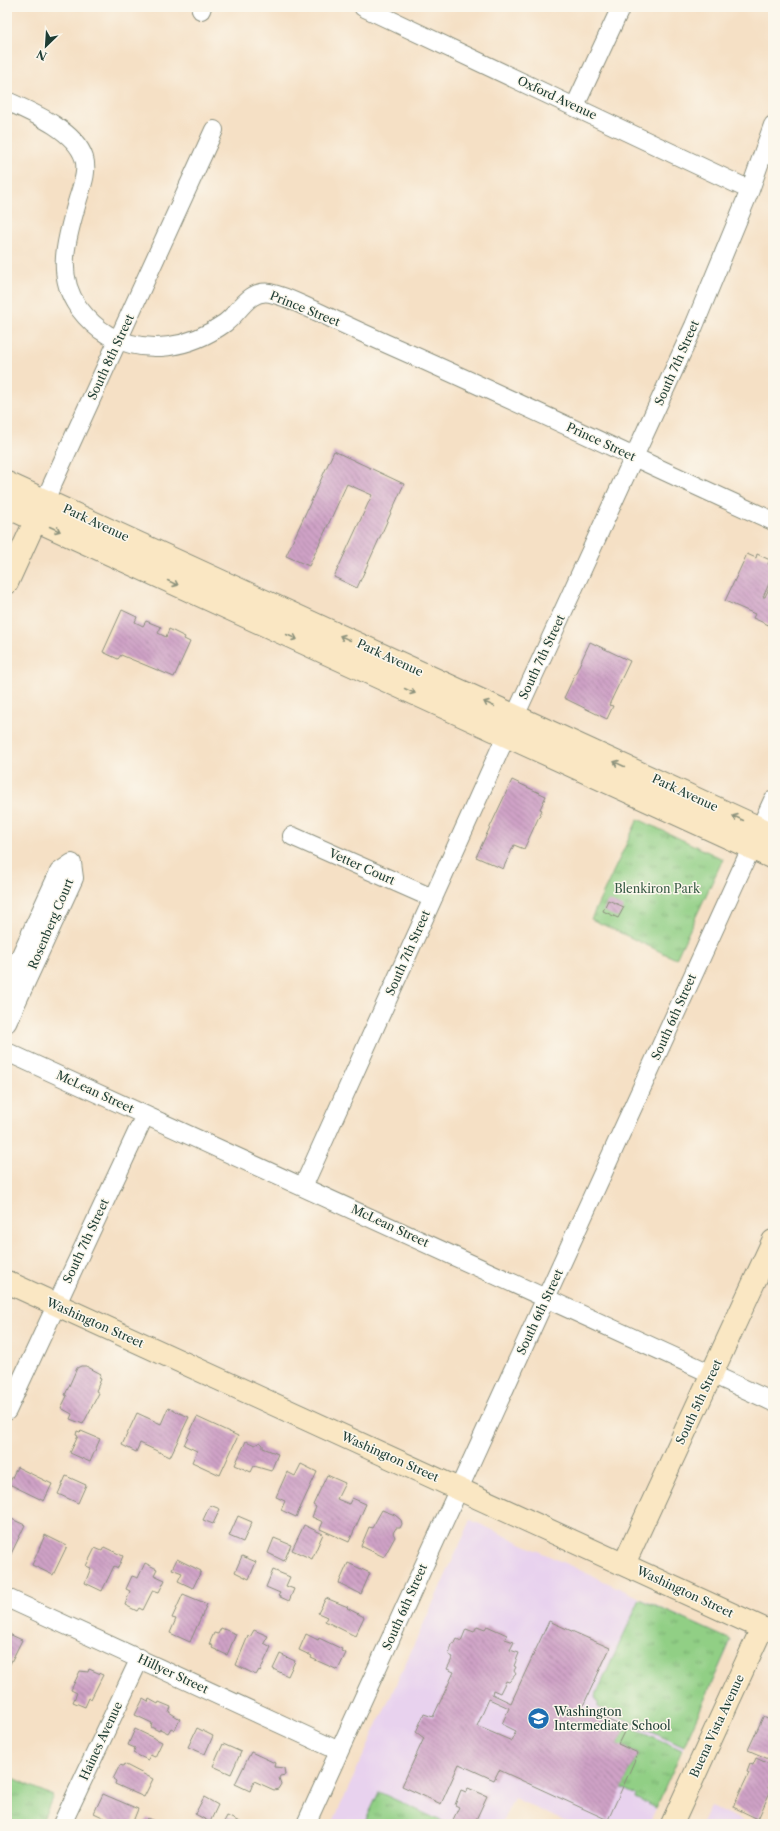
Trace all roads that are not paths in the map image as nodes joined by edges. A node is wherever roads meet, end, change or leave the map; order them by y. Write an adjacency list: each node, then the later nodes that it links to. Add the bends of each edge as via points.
1 (362, 7): 3 (street, Oxford Avenue)
2 (621, 7): 5 (street)
3 (397, 14): 5 (street, Oxford Avenue)
4 (7, 101): 9 (street, Prince Street, via 56,127 77,147 83,157 83,180 66,240 66,283 73,300 86,318 108,335)
5 (575, 106): 8 (street, Oxford Avenue)
6 (773, 125): 8 (street, South 7th Street)
7 (214, 130): 9 (street, South 8th Street)
8 (750, 190): 10 (street, South 7th Street, via 720,266)
9 (119, 339): 10 (street, Prince Street, via 158,348 194,341 226,323 252,298 259,294 271,293); 12 (street, South 8th Street)
10 (634, 457): 15 (street, Prince Street); 17 (street, South 7th Street)
11 (7, 483): 12 (street, Park Avenue)
12 (45, 500): 14 (street, South 8th Street); 17 (street, Park Avenue, one-way to 12)
13 (7, 507): 14 (street, Park Avenue)
14 (36, 520): 16 (street, South 8th Street); 17 (street, Park Avenue, one-way to 17)
15 (773, 521)
16 (7, 583)
17 (511, 725): 19 (street, Park Avenue, one-way to 17); 21 (street, Park Avenue); 23 (street, South 7th Street)
18 (773, 800): 19 (street, South 6th Street)
19 (767, 831): 21 (street, South 6th Street)
20 (292, 836): 23 (street, Vetter Court)
21 (751, 848): 22 (street, Park Avenue); 31 (street, South 6th Street)
22 (773, 858)
23 (432, 898): 28 (street, South 7th Street)
24 (7, 984): 25 (street, Rosenberg Court, via 59,872 72,863 74,878)
25 (7, 1023)
26 (7, 1052): 27 (street, McLean Street)
27 (145, 1115): 28 (street, McLean Street); 32 (street, South 7th Street)
28 (303, 1187): 31 (street, McLean Street)
29 (773, 1241): 33 (street, South 5th Street)
30 (7, 1282): 32 (street, Washington Street)
31 (546, 1298): 33 (street, McLean Street); 36 (street, South 6th Street)
32 (56, 1305): 35 (street, South 7th Street); 36 (street, Washington Street)
33 (712, 1374): 34 (street, McLean Street); 37 (street, South 5th Street)
34 (773, 1402)
35 (7, 1411)
36 (459, 1488): 37 (street, Washington Street); 41 (street, South 6th Street)
37 (624, 1564): 39 (street, Washington Street)
38 (7, 1598): 40 (street, Hillyer Street)
39 (768, 1630): 44 (street, Buena Vista Avenue)
40 (140, 1658): 41 (street, Hillyer Street); 42 (street, Haines Avenue)
41 (339, 1751): 43 (street, South 6th Street)
42 (62, 1824)
43 (306, 1824)
44 (672, 1824)

